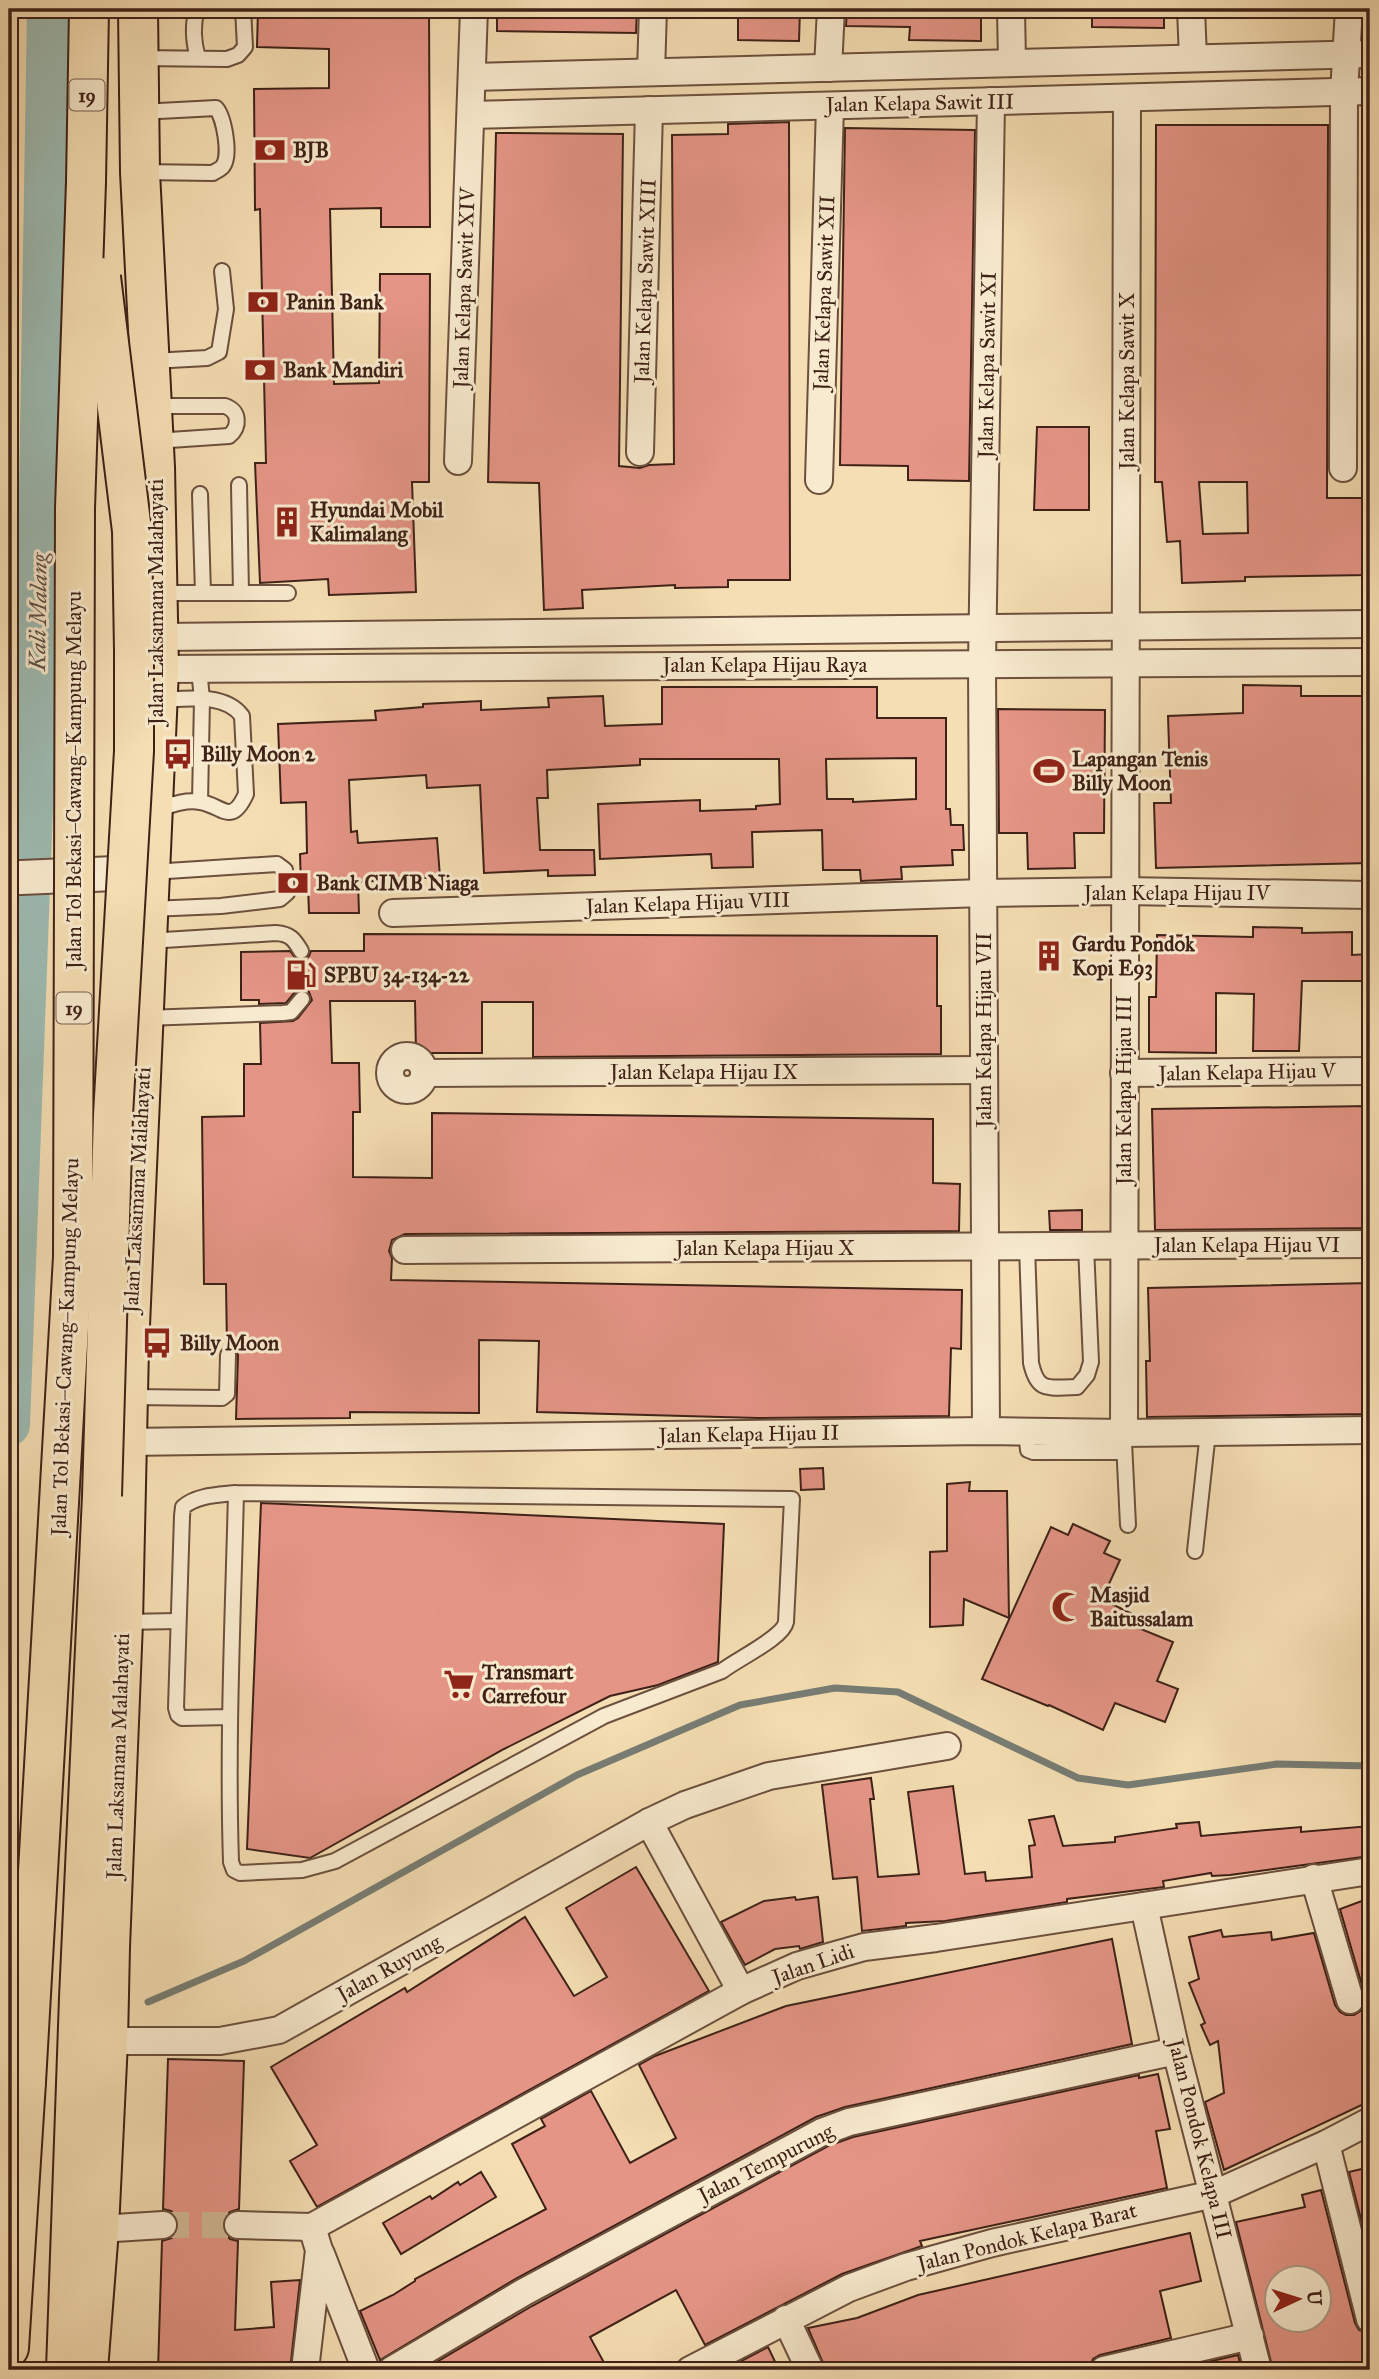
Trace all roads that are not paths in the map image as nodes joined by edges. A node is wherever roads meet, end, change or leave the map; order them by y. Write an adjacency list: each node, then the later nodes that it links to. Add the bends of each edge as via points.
1 (89, 9): 27 (main road, Jalan Tol Bekasi–Cawang–Kampung Melayu / 19)
2 (138, 9): 14 (main road, Jalan Laksamana Malahayati)
3 (197, 9): 12 (lane, via 193,21)
4 (243, 9): 12 (lane, via 245,47 238,55)
5 (474, 9): 18 (street, Jalan Kelapa Sawit XIV)
6 (653, 9): 17 (street)
7 (831, 9): 16 (street)
8 (1011, 9): 15 (street)
9 (1191, 9): 13 (street)
10 (1349, 9): 11 (street)
11 (1359, 54): 13 (street, Jalan Kelapa Sawit III); 19 (street)
12 (198, 58): 14 (lane)
13 (1193, 58): 15 (street, Jalan Kelapa Sawit III)
14 (137, 59): 24 (main road, Jalan Laksamana Malahayati)
15 (1012, 63): 16 (street, Jalan Kelapa Sawit III)
16 (828, 68): 17 (street, Jalan Kelapa Sawit III)
17 (651, 72): 18 (street, Jalan Kelapa Sawit III)
18 (472, 77): 25 (street, Jalan Kelapa Sawit XIV)
19 (1357, 92): 20 (street, Jalan Kelapa Sawit III); 33 (street)
20 (1127, 98): 21 (street, Jalan Kelapa Sawit III); 42 (street, Jalan Kelapa Sawit X)
21 (991, 102): 22 (street, Jalan Kelapa Sawit III); 43 (street, Jalan Kelapa Sawit XI)
22 (830, 106): 23 (street, Jalan Kelapa Sawit III); 34 (street, Jalan Kelapa Sawit XII)
23 (649, 110): 25 (street, Jalan Kelapa Sawit III); 31 (street, Jalan Kelapa Sawit XIII)
24 (138, 112): 26 (main road, Jalan Laksamana Malahayati); 26 (lane, via 216,108 224,121 226,159 213,173)
25 (471, 115): 32 (street, Jalan Kelapa Sawit XIV)
26 (139, 172): 29 (main road, Jalan Laksamana Malahayati)
27 (86, 182): 105 (main road, Jalan Tol Bekasi–Cawang–Kampung Melayu / 19, bridge, via 75,508 73,1257); 106 (main road, bridge, via 132,531 134,751 113,1115)
28 (222, 271): 29 (lane, via 226,309 219,352 207,358)
29 (149, 361): 30 (main road, Jalan Laksamana Malahayati)
30 (152, 424): 30 (lane, via 225,406 232,408 237,422 235,431 219,439); 37 (main road, Jalan Laksamana Malahayati)
31 (640, 452)
32 (458, 461)
33 (1343, 468)
34 (819, 480)
35 (239, 485): 39 (lane)
36 (200, 495): 38 (lane)
37 (159, 593): 38 (lane); 49 (main road, Jalan Laksamana Malahayati)
38 (203, 593): 39 (lane)
39 (240, 593): 40 (lane)
40 (288, 593)
41 (1370, 624): 42 (street, Jalan Kelapa Hijau Raya)
42 (1126, 626): 43 (street, Jalan Kelapa Hijau Raya); 46 (street, Jalan Kelapa Sawit X)
43 (983, 628): 44 (street, Jalan Kelapa Hijau Raya); 47 (street, Jalan Kelapa Hijau VII)
44 (351, 635): 48 (street); 49 (street, Jalan Kelapa Hijau Raya)
45 (1370, 662): 46 (street, Jalan Kelapa Hijau Raya)
46 (1124, 663): 47 (street, Jalan Kelapa Hijau Raya); 55 (street, Jalan Kelapa Hijau III)
47 (982, 664): 48 (street, Jalan Kelapa Hijau Raya); 56 (street, Jalan Kelapa Hijau VII)
48 (349, 668): 50 (street, Jalan Kelapa Hijau Raya)
49 (159, 669): 50 (street, Jalan Kelapa Hijau Raya); 51 (lane); 53 (main road, Jalan Laksamana Malahayati)
50 (199, 669): 51 (lane)
51 (202, 699): 52 (lane); 52 (lane, via 223,703 242,716 246,794 241,805 224,813)
52 (201, 802): 53 (lane)
53 (153, 811): 58 (main road, Jalan Laksamana Malahayati)
54 (9, 878): 58 (street, via 103,874)
55 (1124, 891): 56 (street, Jalan Kelapa Hijau IV); 57 (street, Jalan Kelapa Hijau IV); 66 (street, Jalan Kelapa Hijau III)
56 (983, 893): 59 (street, Jalan Kelapa Hijau VIII); 63 (street, Jalan Kelapa Hijau VII)
57 (1370, 895)
58 (149, 907): 58 (lane, via 277,864 285,870 287,892 280,899); 60 (lane, via 288,934); 62 (main road, Jalan Laksamana Malahayati)
59 (393, 913)
60 (301, 951)
61 (302, 999): 62 (lane, via 291,1012 283,1013)
62 (145, 1018): 74 (main road, Jalan Laksamana Malahayati)
63 (984, 1070): 65 (street, Jalan Kelapa Hijau IX); 69 (street, Jalan Kelapa Hijau VII)
64 (1370, 1071): 66 (street, Jalan Kelapa Hijau V)
65 (425, 1073)
66 (1124, 1073): 68 (street, Jalan Kelapa Hijau III)
67 (1370, 1244): 68 (street, Jalan Kelapa Hijau VI)
68 (1125, 1245): 71 (street, Jalan Kelapa Hijau X); 79 (street, Jalan Kelapa Hijau III)
69 (985, 1246): 70 (street, Jalan Kelapa Hijau X); 72 (street, Jalan Kelapa Hijau X); 76 (street, Jalan Kelapa Hijau VII)
70 (1027, 1246): 71 (street, Jalan Kelapa Hijau X); 71 (lane, via 1035,1380 1042,1387 1077,1387 1091,1362)
71 (1086, 1246)
72 (405, 1250)
73 (228, 1355): 74 (lane, via 227,1394 222,1398)
74 (128, 1397): 78 (main road, Jalan Laksamana Malahayati)
75 (1370, 1430): 77 (street, Jalan Kelapa Hijau II)
76 (985, 1432): 78 (street, Jalan Kelapa Hijau II); 79 (street, Jalan Kelapa Hijau II)
77 (1208, 1432): 79 (street, Jalan Kelapa Hijau II); 82 (lane)
78 (127, 1442): 84 (main road, Jalan Laksamana Malahayati)
79 (1124, 1442): 81 (lane)
80 (236, 1493): 83 (lane, via 198,1498 183,1507); 85 (lane); 85 (lane, via 792,1499 785,1629 722,1671 604,1716 335,1861 302,1870 234,1870)
81 (1128, 1525)
82 (1195, 1551)
83 (178, 1621): 84 (lane); 85 (lane, via 178,1715)
84 (123, 1622): 93 (main road, Jalan Laksamana Malahayati)
85 (230, 1717)
86 (947, 1746): 87 (street, Jalan Ruyung, via 769,1776)
87 (649, 1822): 91 (street); 93 (street, Jalan Ruyung, via 279,2030 220,2041)
88 (1370, 1871): 89 (street, Jalan Lidi)
89 (1314, 1878): 90 (street, Jalan Lidi); 92 (street)
90 (1144, 1906): 91 (street, Jalan Lidi, via 864,1947 797,1966); 94 (street, Jalan Pondok Kelapa III)
91 (741, 1991): 101 (street, Jalan Lidi)
92 (1350, 2000)
93 (108, 2035): 100 (main road, Jalan Laksamana Malahayati)
94 (1176, 2051): 97 (street, Jalan Pondok Kelapa III); 110 (street, Jalan Tempurung, via 849,2122 822,2132 524,2292)
95 (1370, 2121): 96 (street, Jalan Pondok Kelapa Barat)
96 (1326, 2144): 97 (street, Jalan Pondok Kelapa Barat); 103 (street)
97 (1214, 2194): 102 (street, Jalan Pondok Kelapa Barat, via 992,2242 906,2267); 104 (street, Jalan Pondok Kelapa III)
98 (163, 2225): 100 (street)
99 (238, 2225): 101 (street)
100 (99, 2229): 107 (main road, Jalan Laksamana Malahayati)
101 (315, 2238): 108 (street); 109 (street)
102 (786, 2319): 111 (street, Jalan Pondok Kelapa Barat); 112 (street)
103 (1370, 2319)
104 (1250, 2336): 113 (street); 114 (street, Jalan Pondok Kelapa III)
105 (9, 2348)
106 (66, 2370)
107 (88, 2370)
108 (305, 2370)
109 (366, 2370)
110 (392, 2370)
111 (690, 2370)
112 (810, 2370)
113 (1107, 2370)
114 (1258, 2370)

